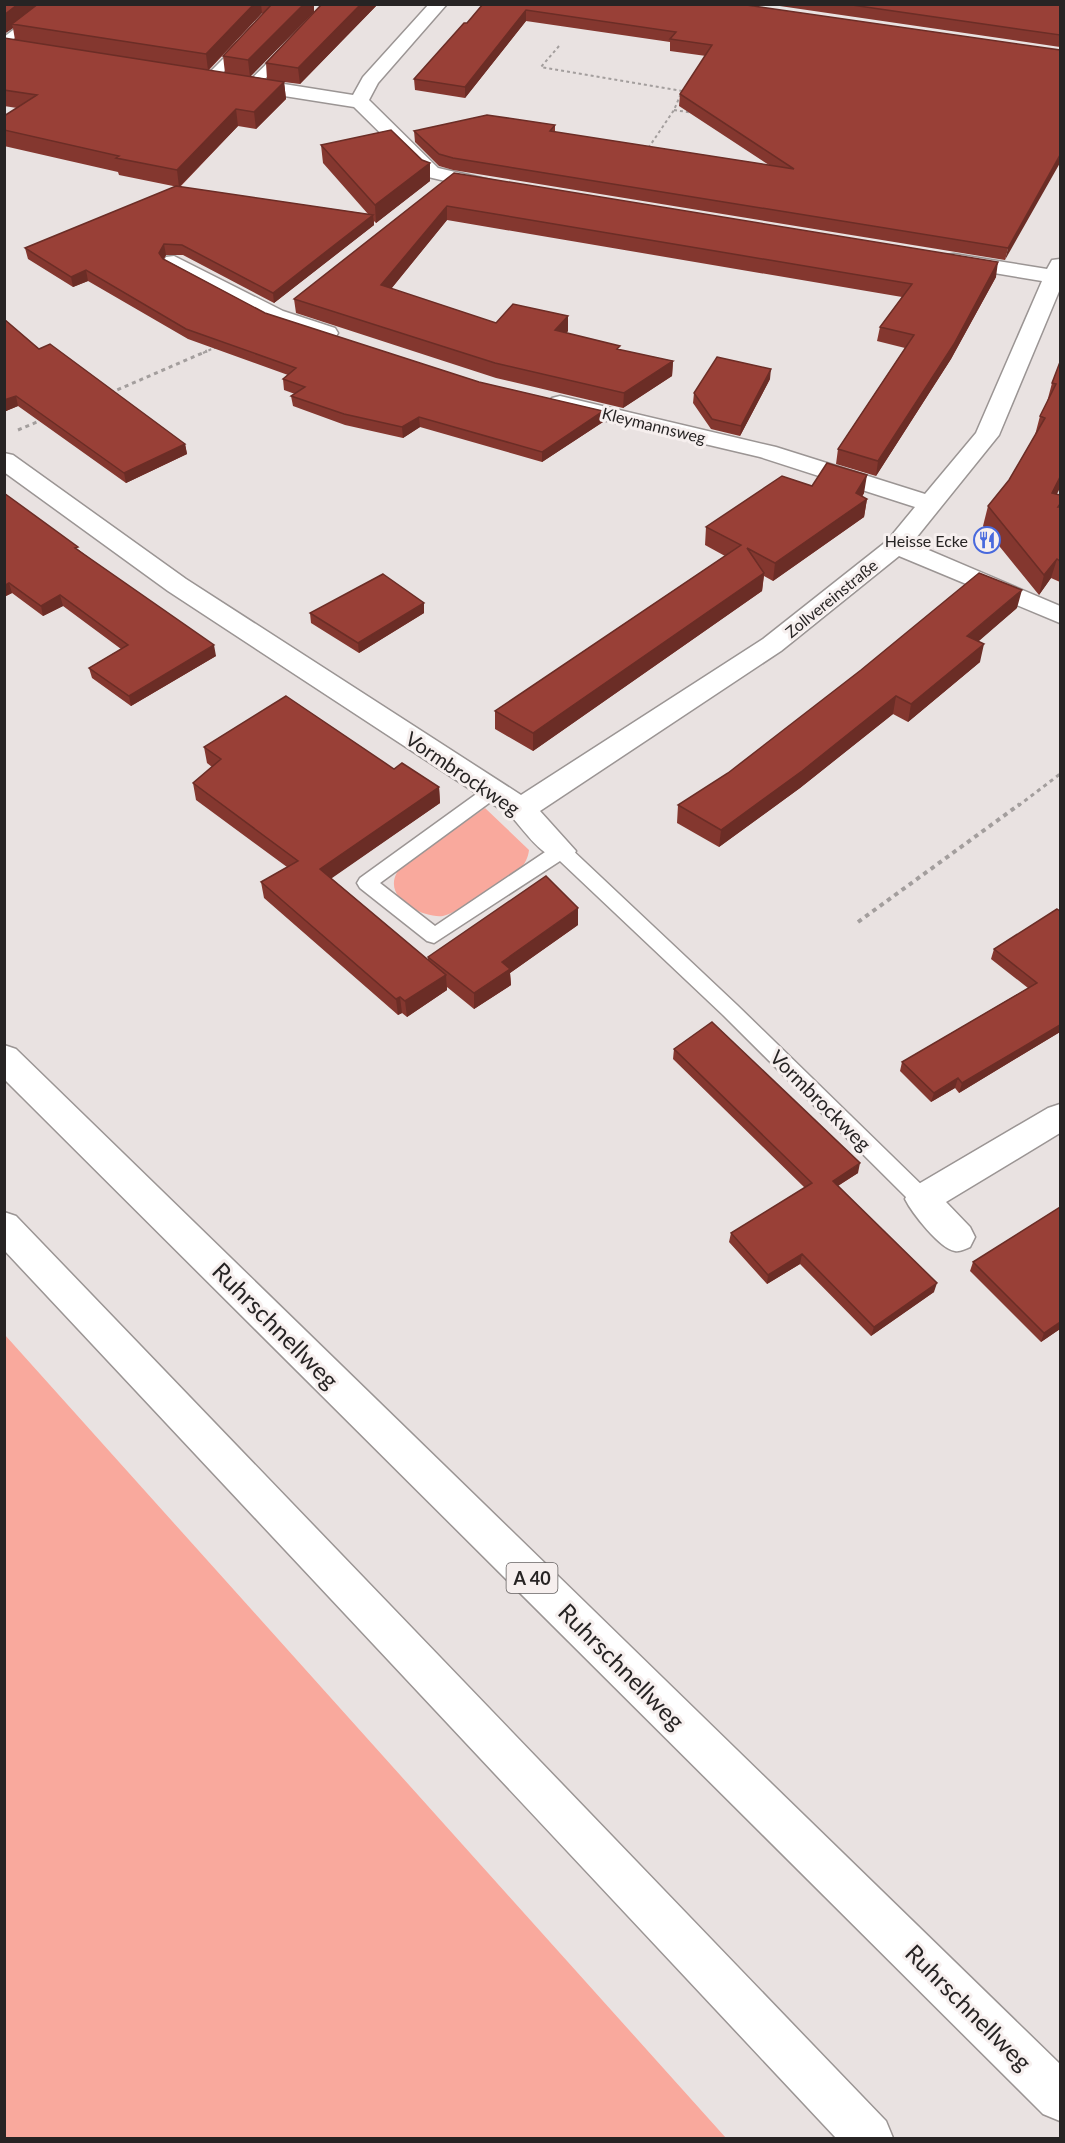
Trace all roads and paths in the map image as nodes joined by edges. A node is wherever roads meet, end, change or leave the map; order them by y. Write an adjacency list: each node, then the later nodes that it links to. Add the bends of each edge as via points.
1 (55, 4): 5 (lane)
2 (439, 4): 11 (main road, via 370,81)
3 (252, 34): 9 (lane)
4 (298, 38): 10 (lane)
5 (4, 44): 7 (main road)
6 (559, 45): 12 (path, via 541,67 682,91)
7 (28, 50)
8 (187, 75): 9 (main road)
9 (211, 78): 10 (main road)
10 (252, 85): 11 (main road, via 344,101)
11 (360, 100): 15 (main road, via 431,172)
12 (674, 110): 13 (path); 14 (path)
13 (697, 113)
14 (641, 157)
15 (450, 178): 16 (main road); 17 (main road)
16 (508, 188)
17 (428, 196)
18 (931, 256): 20 (main road)
19 (174, 262): 21 (main road)
20 (1059, 273): 28 (main road, Zollvereinstraße, via 987,435)
21 (283, 309): 22 (main road); 23 (path, via 226,342)
22 (353, 341)
23 (104, 395)
24 (534, 397): 28 (main road, Kleymannsweg, via 767,452)
25 (54, 415): 26 (path)
26 (14, 431)
27 (4, 460): 32 (main road, Vormbrockweg, via 177,585)
28 (931, 504): 29 (main road, Zollvereinstraße)
29 (896, 546): 30 (main road); 33 (main road, Zollvereinstraße, via 772,645)
30 (1060, 615)
31 (1060, 774): 35 (path)
32 (493, 791): 33 (main road, Vormbrockweg); 34 (lane, via 367,883 434,936)
33 (521, 809): 34 (main road, Vormbrockweg)
34 (561, 851): 38 (lane, Vormbrockweg)
35 (858, 921)
36 (4, 1058): 41 (main road, Ruhrschnellweg / A 40)
37 (1060, 1117): 38 (main road)
38 (922, 1199): 40 (main road)
39 (4, 1226): 42 (main road)
40 (957, 1237)
41 (1060, 2097)
42 (869, 2139)

